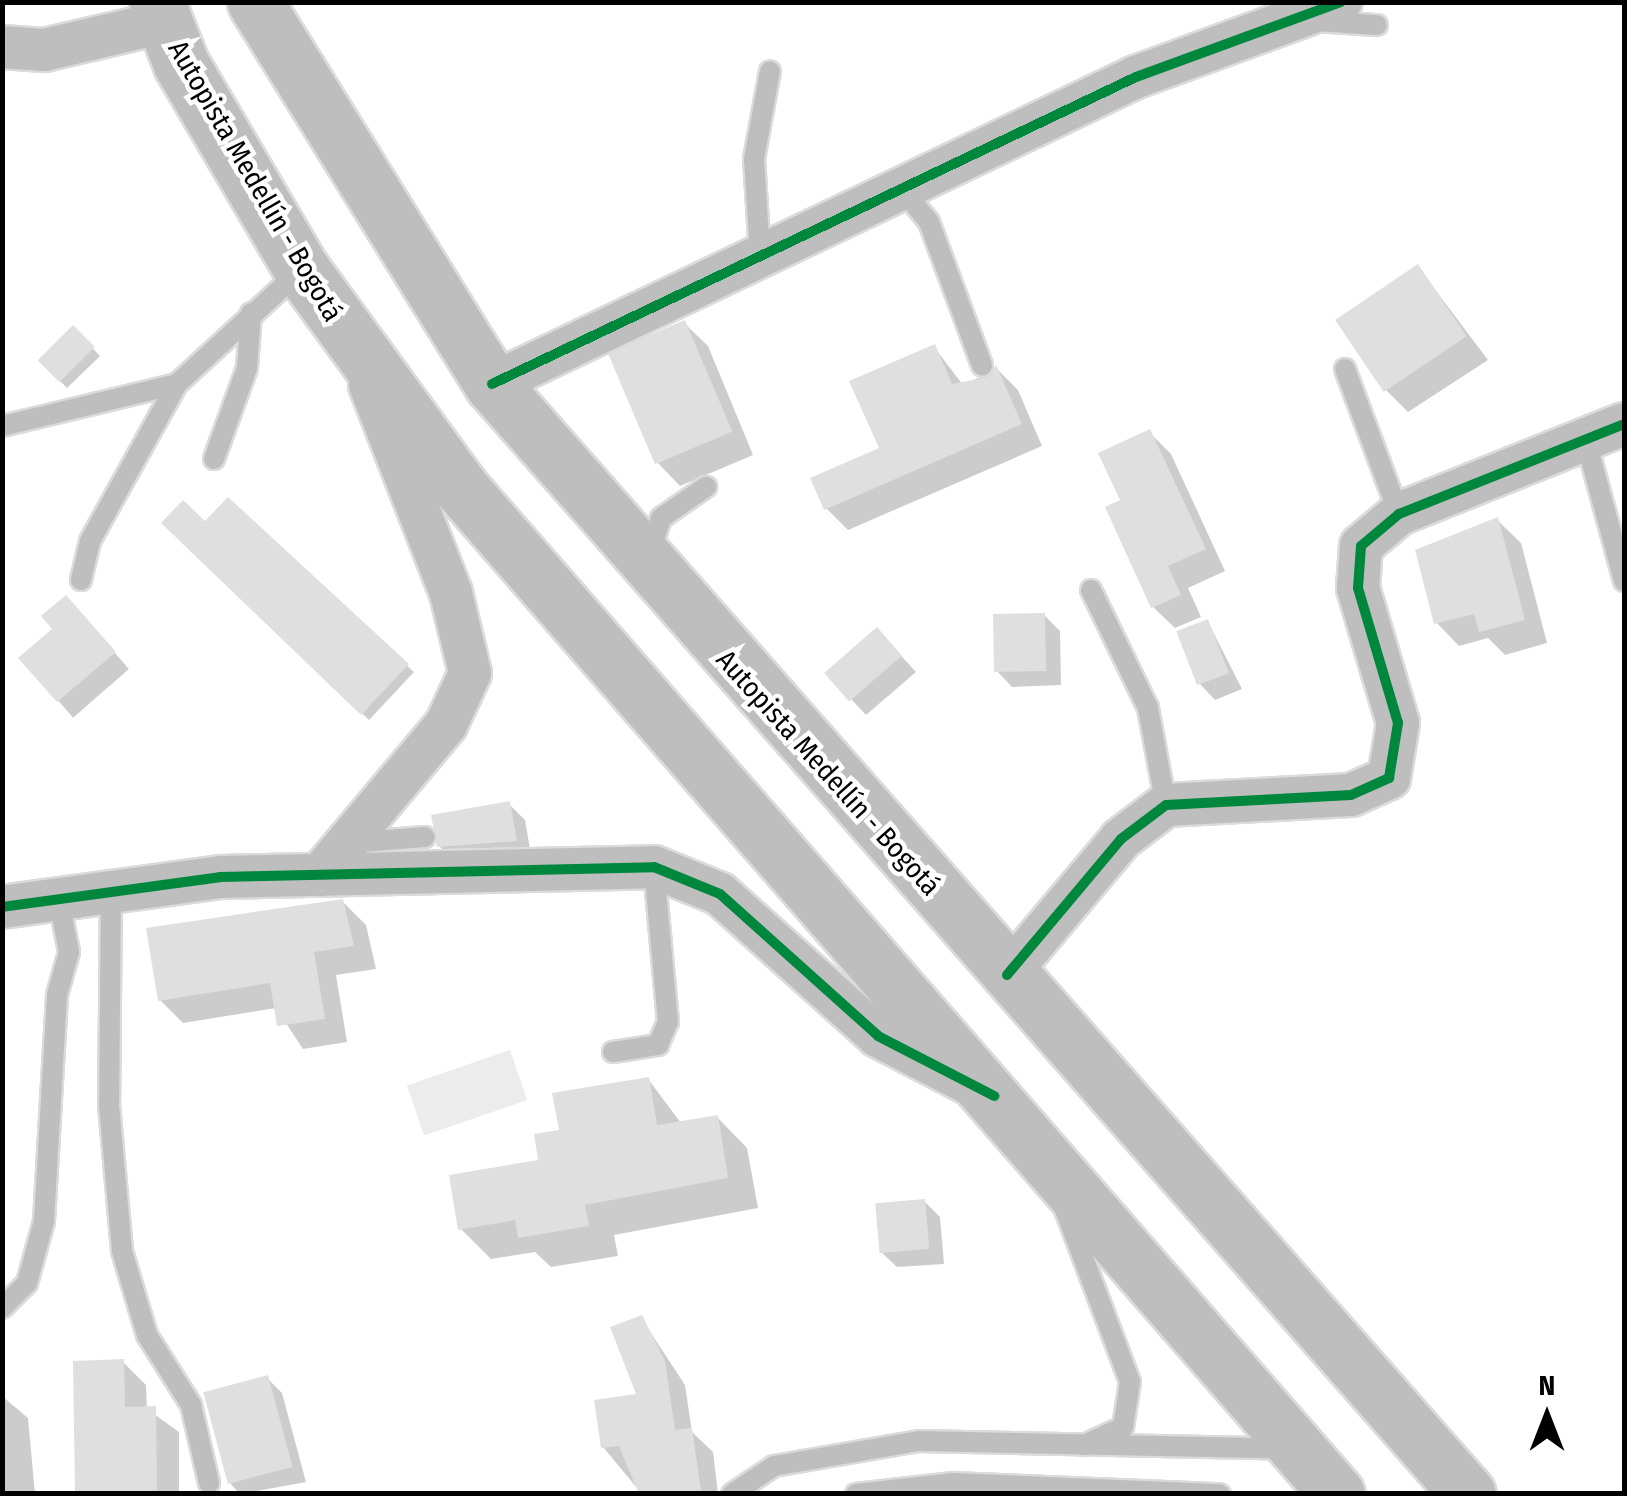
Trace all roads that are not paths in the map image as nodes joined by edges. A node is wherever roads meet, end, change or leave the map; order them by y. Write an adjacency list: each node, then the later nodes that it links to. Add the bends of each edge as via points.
1 (256, 2): 15 (highway, Autopista Medellín - Bogotá)
2 (1322, 8): 4 (lane, via 1320,24); 7 (street, via 1136,77)
3 (161, 12): 5 (street, via 44,50); 9 (highway, Autopista Medellín - Bogotá)
4 (1376, 25)
5 (2, 47)
6 (770, 71): 8 (lane, via 754,159)
7 (900, 186): 8 (street); 12 (lane, via 928,222)
8 (760, 254): 15 (street)
9 (302, 270): 10 (lane); 11 (highway, Autopista Medellín - Bogotá)
10 (250, 313): 14 (lane); 18 (lane, via 247,368)
11 (362, 358): 27 (street, via 452,593 470,673 446,725); 34 (highway, Autopista Medellín - Bogotá, via 570,616)
12 (982, 365)
13 (1345, 370): 20 (lane)
14 (177, 384): 16 (lane); 22 (lane, via 90,541)
15 (492, 384): 21 (highway, Autopista Medellín - Bogotá)
16 (2, 426)
17 (1605, 432): 20 (street); 23 (lane)
18 (214, 459)
19 (706, 487): 21 (lane, via 660,518)
20 (1399, 514): 25 (street, via 1361,546 1357,567 1398,723 1389,778 1352,795)
21 (646, 567): 32 (highway, Autopista Medellín - Bogotá)
22 (81, 580)
23 (1624, 582)
24 (1091, 590): 25 (lane, via 1148,708)
25 (1166, 806): 32 (street, via 1121,839)
26 (425, 836): 27 (lane)
27 (333, 859): 28 (street); 29 (street)
28 (654, 867): 33 (lane, via 668,1022 658,1046); 34 (street, via 720,894 878,1036)
29 (112, 890): 30 (street); 39 (lane, via 109,1105 122,1251 148,1335 191,1405)
30 (58, 896): 31 (street); 36 (lane, via 69,952 56,1013 44,1221 27,1283)
31 (2, 907)
32 (1007, 975): 44 (highway, Autopista Medellín - Bogotá)
33 (613, 1052)
34 (994, 1096): 35 (highway, Autopista Medellín - Bogotá)
35 (1050, 1162): 37 (lane, via 1130,1382 1124,1426); 38 (highway, Autopista Medellín - Bogotá)
36 (2, 1308)
37 (1083, 1446): 38 (lane); 40 (lane, via 878,1445 774,1466)
38 (1302, 1449): 43 (highway, Autopista Medellín - Bogotá)
39 (208, 1484)
40 (732, 1494)
41 (856, 1494): 42 (lane, via 953,1483)
42 (1220, 1494)
43 (1338, 1494)
44 (1468, 1494)

